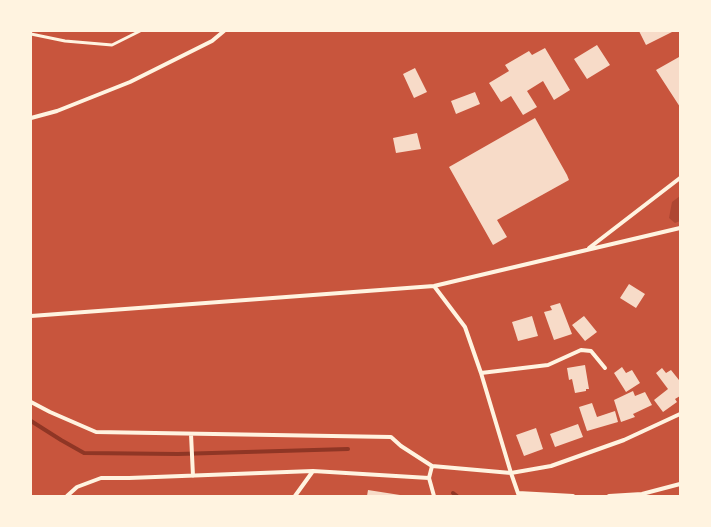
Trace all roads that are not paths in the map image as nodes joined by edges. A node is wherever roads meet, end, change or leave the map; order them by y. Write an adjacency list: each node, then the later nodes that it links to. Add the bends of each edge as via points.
1 (140, 31): 3 (lane, via 112,45 65,41)
2 (224, 31): 4 (street, via 212,41 130,82 57,111)
3 (31, 34)
4 (31, 118)
5 (680, 178): 7 (street)
6 (680, 228): 7 (street)
7 (587, 249): 8 (street)
8 (434, 286): 9 (street); 11 (street, via 466,327)
9 (31, 316)
10 (605, 368): 11 (street, via 591,350 581,350 548,365)
11 (482, 373): 17 (street)
12 (31, 402): 14 (street, via 96,432)
13 (680, 414): 17 (street, via 624,440 551,466)
14 (191, 434): 15 (street, via 391,437); 18 (street)
15 (432, 466): 17 (street); 19 (street)
16 (313, 471): 18 (street); 19 (street); 23 (street)
17 (511, 473): 21 (street)
18 (193, 476): 22 (street, via 101,478 78,487)
19 (429, 478): 24 (street)
20 (680, 484): 26 (street, via 642,494)
21 (519, 494): 25 (street)
22 (67, 496)
23 (295, 496)
24 (434, 496)
25 (573, 496)
26 (609, 496)

